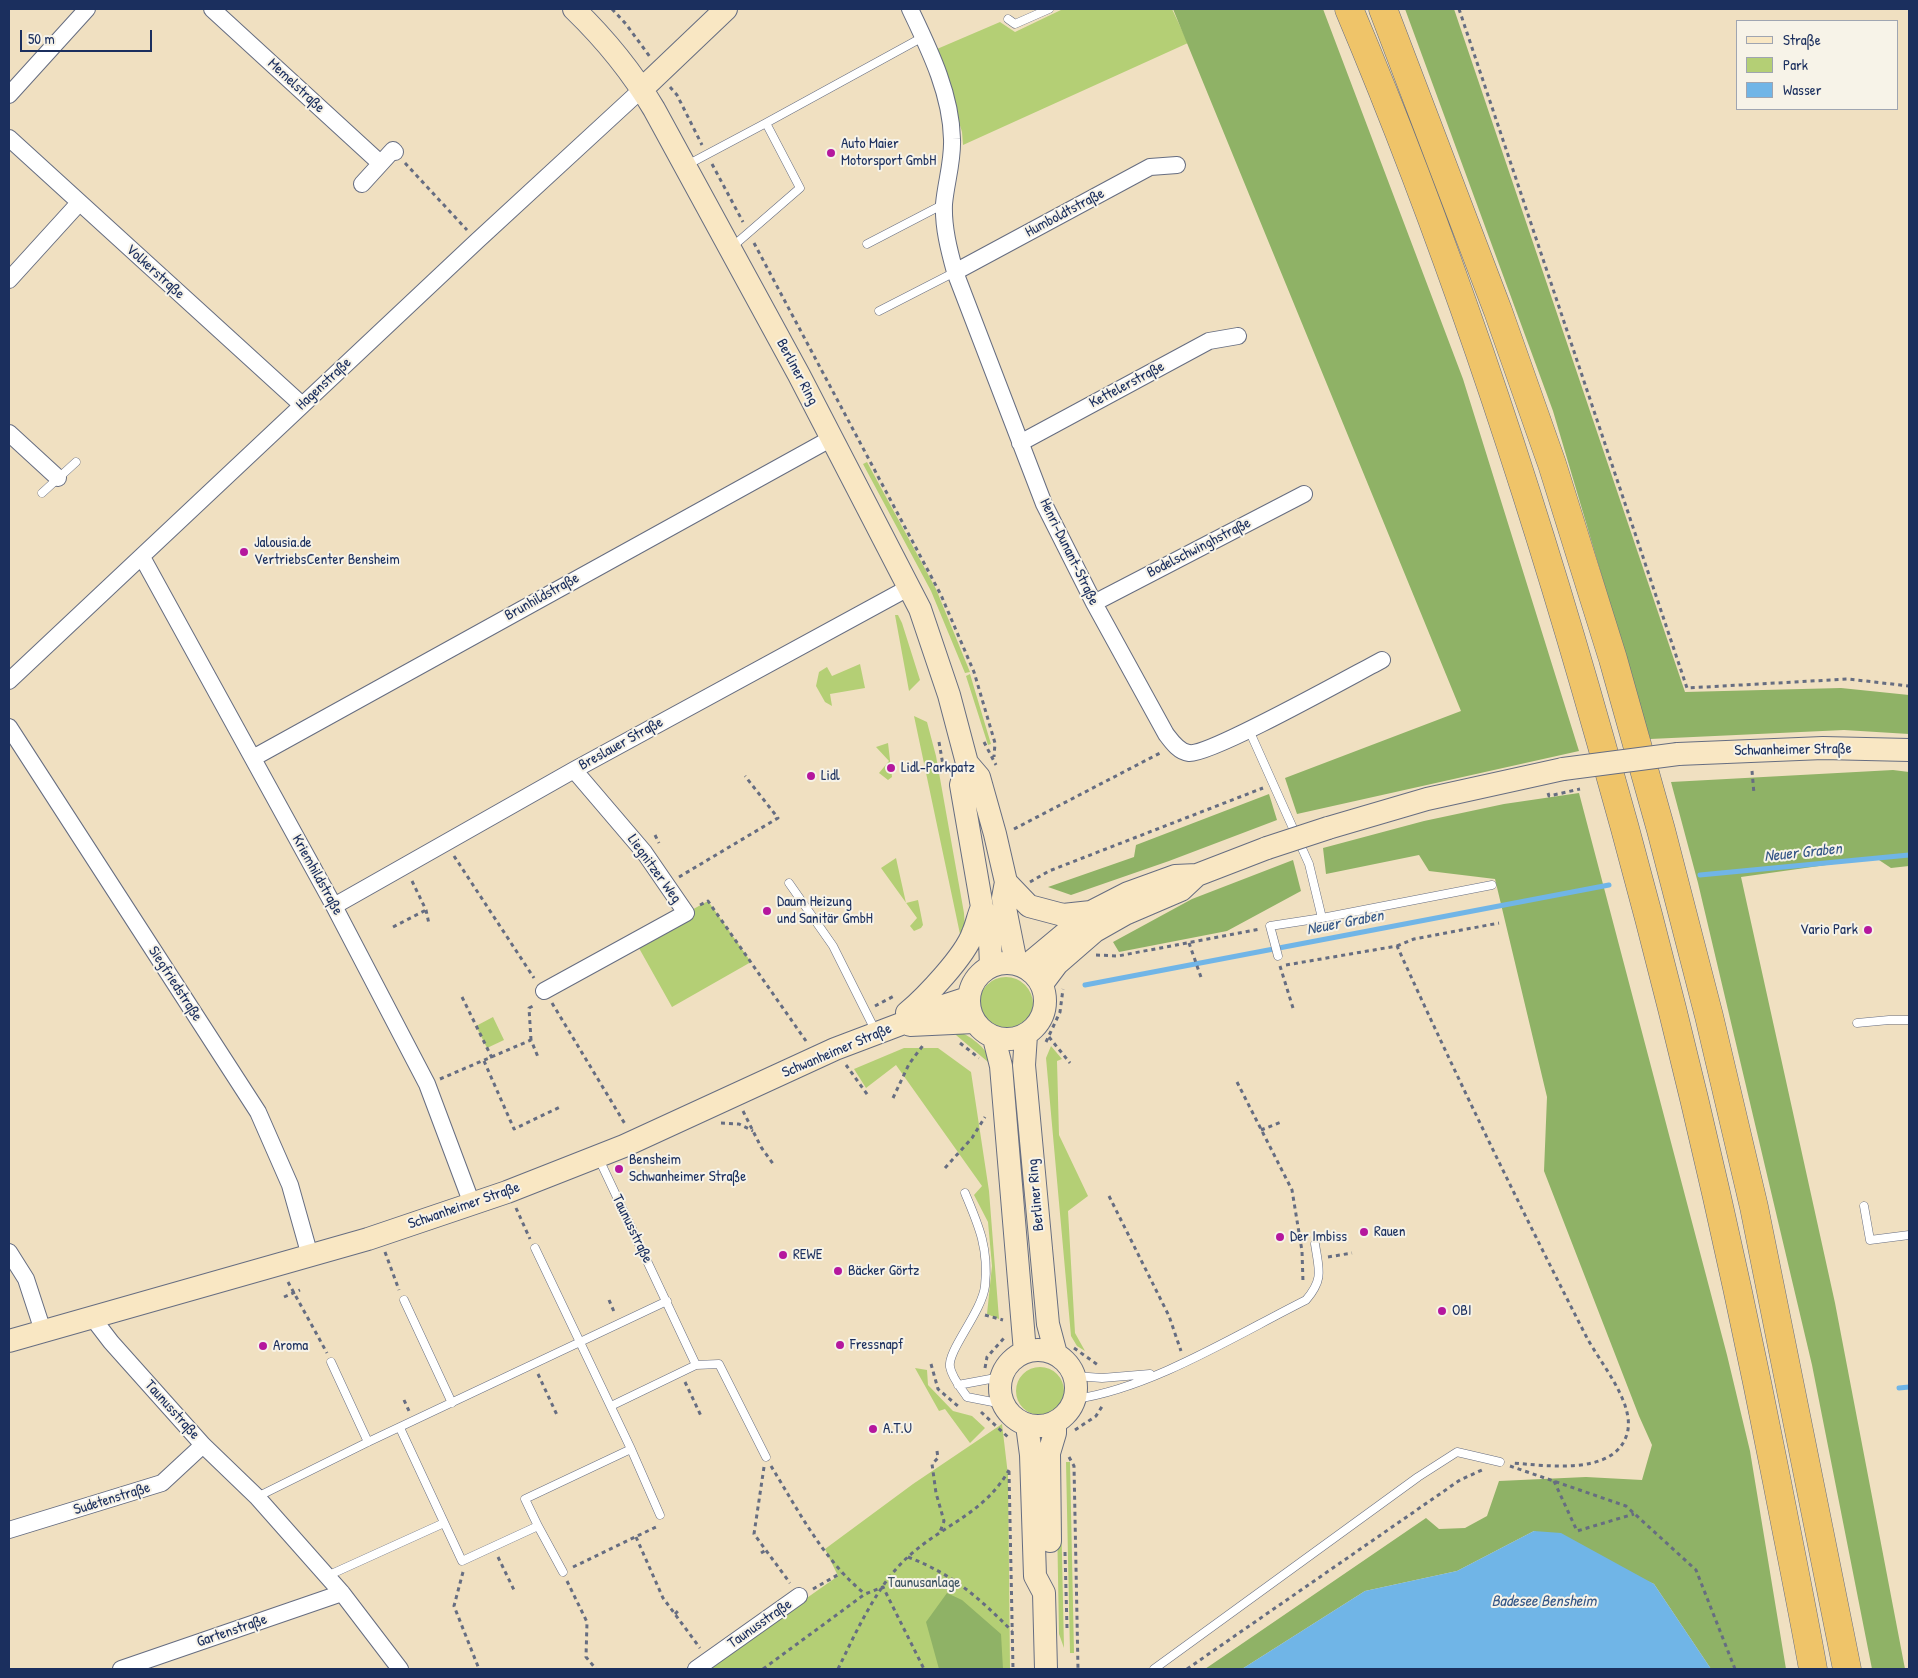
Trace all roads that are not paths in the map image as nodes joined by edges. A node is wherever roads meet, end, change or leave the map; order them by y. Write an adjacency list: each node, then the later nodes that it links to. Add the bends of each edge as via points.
1 (87, 9): 12 (street)
2 (212, 9): 16 (street, Memelstraße)
3 (574, 9): 11 (street, Berliner Ring, via 602,36)
4 (726, 9): 11 (street)
5 (910, 9): 10 (street, Henri-Dunant-Straße)
6 (1049, 9): 9 (lane, via 1015,24)
7 (1349, 9): 118 (highway, via 1462,302 1516,460 1626,830 1678,1024 1721,1208)
8 (1383, 9): 119 (highway, via 1498,311 1552,464 1613,659 1709,1016 1752,1198)
9 (1008, 19)
10 (923, 37): 13 (lane); 21 (street, Henri-Dunant-Straße, via 944,90 952,139)
11 (642, 89): 18 (street, Berliner Ring); 28 (street, Hagenstraße)
12 (9, 95)
13 (766, 123): 18 (lane); 23 (lane, via 800,188)
14 (9, 138): 20 (street, Volkerstraße)
15 (394, 151): 16 (street)
16 (380, 163): 19 (street)
17 (1177, 165): 24 (street, Humboldtstraße, via 1150,167)
18 (685, 166): 23 (street, Berliner Ring)
19 (362, 184)
20 (79, 203): 25 (street); 28 (street, Volkerstraße)
21 (944, 204): 22 (lane); 24 (street, Henri-Dunant-Straße, via 946,238)
22 (867, 244)
23 (730, 248): 30 (street, Berliner Ring)
24 (955, 272): 26 (lane); 31 (street, Henri-Dunant-Straße)
25 (9, 280)
26 (879, 311)
27 (1238, 336): 31 (street, Kettelerstraße, via 1209,341)
28 (302, 405): 36 (street, Hagenstraße)
29 (9, 433): 33 (street)
30 (832, 438): 37 (street, Berliner Ring); 44 (street, Brunhildstraße)
31 (1020, 443): 38 (street, Henri-Dunant-Straße, via 1044,504)
32 (76, 462): 33 (lane)
33 (58, 478): 34 (lane)
34 (42, 493)
35 (1304, 494): 38 (street, Bodelschwinghstraße)
36 (142, 557): 40 (street, Hagenstraße); 44 (street, Kriemhildstraße)
37 (910, 587): 45 (street, Berliner Ring, via 934,646); 46 (street, Breslauer Straße)
38 (1094, 603): 42 (street, Henri-Dunant-Straße, via 1175,745 1189,753 1199,752)
39 (1382, 660): 42 (street)
40 (9, 681)
41 (9, 727): 75 (street, Siegfriedstraße, via 258,1112 290,1185)
42 (1249, 729): 54 (lane, via 1309,864)
43 (1909, 750): 47 (street, Schwanheimer Straße, bridge, via 1822,748 1678,754 1563,769 1427,799 1267,848)
44 (253, 758): 51 (street, Kriemhildstraße)
45 (967, 763): 48 (street, Berliner Ring, via 979,778); 52 (street, Berliner Ring, via 961,785)
46 (574, 770): 51 (street, Breslauer Straße); 59 (street, Liegnitzer Weg, via 644,852 686,913)
47 (1197, 875): 53 (street, via 1174,876 1128,893); 58 (street, via 1181,890 1095,931 1057,964)
48 (1006, 882): 53 (street, via 1029,906 1063,915); 56 (street, Berliner Ring, via 1003,898)
49 (789, 883): 64 (lane)
50 (1492, 885): 54 (lane)
51 (334, 906): 69 (street, Kriemhildstraße, via 427,1084)
52 (982, 907): 57 (street, Berliner Ring, via 991,941); 64 (street, via 964,949 924,998)
53 (1091, 912): 56 (street)
54 (1322, 918): 55 (lane, via 1270,926)
55 (1278, 956)
56 (1020, 965): 57 (street, via 1003,963); 58 (street)
57 (991, 966): 60 (street, via 972,985)
58 (1053, 985): 66 (street, via 1046,998)
59 (543, 996)
60 (968, 998): 62 (street); 64 (street, Schwanheimer Straße, via 913,1016)
61 (1909, 1020): 63 (lane)
62 (974, 1022): 64 (street, Schwanheimer Straße); 65 (street)
63 (1857, 1024)
64 (889, 1029): 67 (street, Schwanheimer Straße, via 826,1053)
65 (994, 1038): 66 (street); 82 (street, Berliner Ring, via 1001,1066)
66 (1036, 1040): 83 (street, Berliner Ring, via 1024,1074 1048,1324)
67 (598, 1158): 69 (street, Schwanheimer Straße); 77 (lane, Taunusstraße)
68 (965, 1193): 89 (lane, via 982,1235 986,1265 985,1288 976,1312 953,1350 949,1365)
69 (472, 1204): 75 (street, Schwanheimer Straße)
70 (1864, 1206): 71 (lane, via 1870,1240)
71 (1909, 1235)
72 (1315, 1244): 86 (lane, via 1320,1274 1316,1288 1306,1300)
73 (535, 1248): 81 (lane)
74 (9, 1252): 79 (street, via 26,1279)
75 (310, 1256): 78 (street, Schwanheimer Straße)
76 (404, 1300): 91 (lane)
77 (667, 1301): 81 (lane); 85 (lane, Taunusstraße)
78 (95, 1316): 79 (street, Schwanheimer Straße); 98 (street, Taunusstraße, via 111,1342)
79 (42, 1331): 80 (street, Schwanheimer Straße)
80 (9, 1342)
81 (580, 1342): 91 (lane); 93 (lane)
82 (1025, 1352): 83 (street, via 1041,1350); 88 (street, via 1014,1358)
83 (1056, 1354): 87 (street, Berliner Ring, via 1067,1363)
84 (332, 1362): 97 (lane)
85 (696, 1365): 93 (lane); 100 (lane, via 719,1364)
86 (1160, 1374): 87 (lane, via 1102,1378); 90 (lane, via 1103,1395)
87 (1074, 1376): 90 (street, via 1077,1387)
88 (1001, 1377): 89 (lane); 92 (street)
89 (958, 1385): 92 (lane, via 967,1396)
90 (1075, 1399): 96 (street)
91 (452, 1403): 95 (lane)
92 (1003, 1404): 94 (street, via 1012,1416)
93 (611, 1406): 99 (lane)
94 (1027, 1425): 96 (street); 110 (street, via 1035,1576)
95 (400, 1428): 97 (lane); 104 (lane)
96 (1064, 1428): 110 (street, via 1055,1433 1049,1454 1051,1576)
97 (368, 1442): 102 (lane)
98 (204, 1445): 102 (street, Taunusstraße); 106 (street, Sudetenstraße, via 162,1484)
99 (631, 1449): 103 (lane); 105 (lane, via 525,1499)
100 (766, 1457)
101 (1500, 1462): 117 (lane, via 1457,1452)
102 (257, 1497): 108 (street, Taunusstraße)
103 (660, 1514)
104 (444, 1523): 105 (lane, via 462,1561); 108 (lane)
105 (538, 1526): 107 (lane)
106 (9, 1530)
107 (563, 1572)
108 (327, 1576): 109 (street, Taunusstraße)
109 (342, 1593): 112 (street, Gartenstraße); 115 (street, Taunusstraße)
110 (1044, 1593): 116 (street)
111 (799, 1596): 113 (street, Taunusstraße)
112 (156, 1664): 114 (street, Gartenstraße)
113 (703, 1665)
114 (121, 1669)
115 (400, 1669)
116 (1046, 1669)
117 (1154, 1669)
118 (1813, 1669)
119 (1848, 1669)

